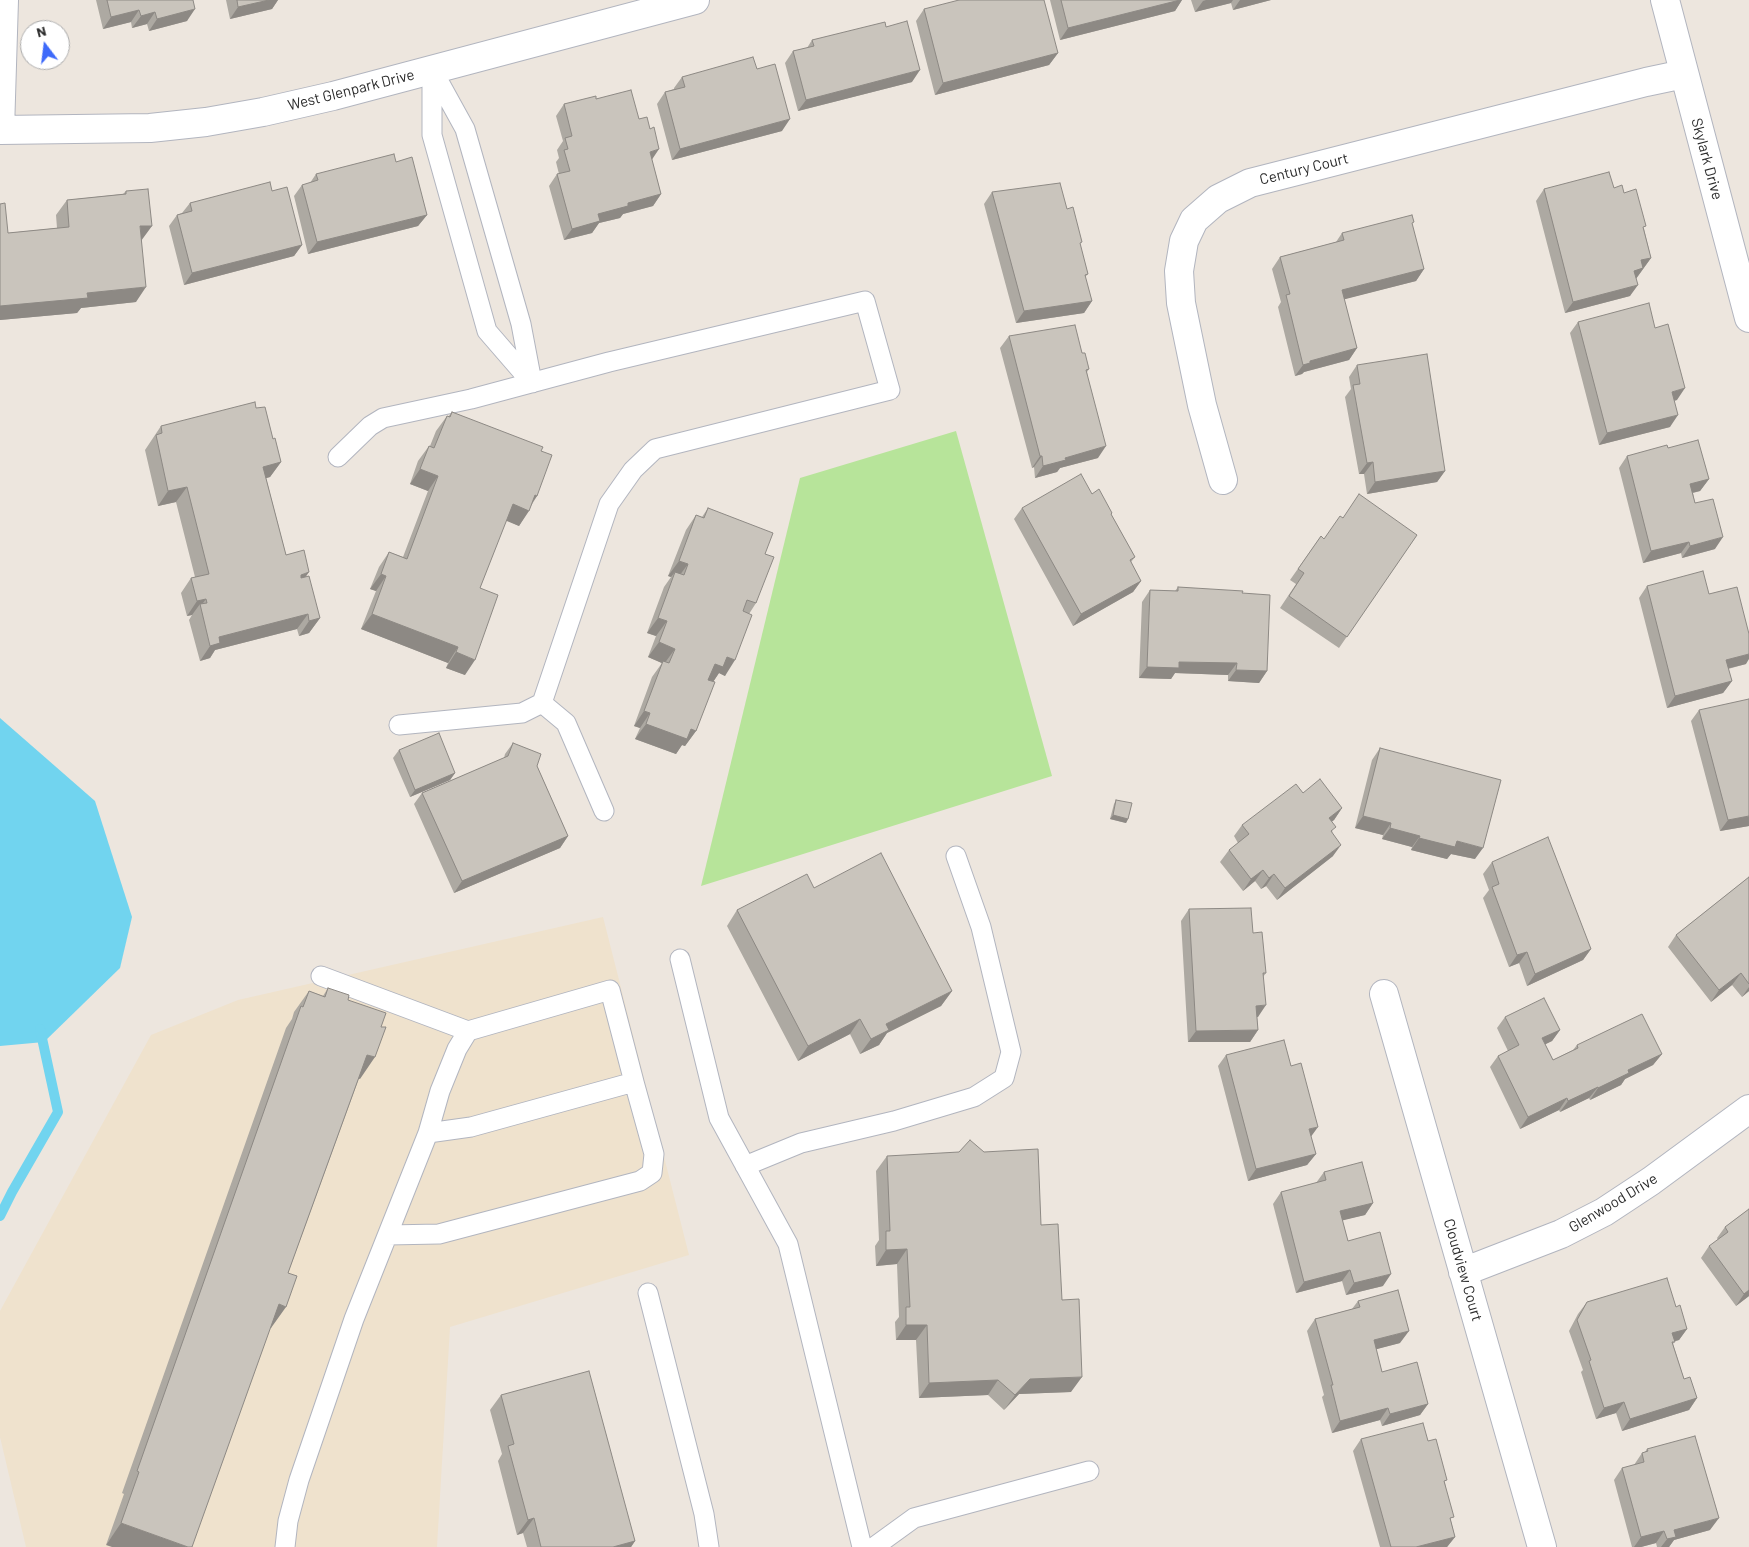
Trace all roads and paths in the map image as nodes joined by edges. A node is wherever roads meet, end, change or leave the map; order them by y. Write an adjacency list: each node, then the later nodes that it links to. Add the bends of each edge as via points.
1 (4, 0): 6 (street)
2 (695, 0): 4 (street, West Glenpark Drive)
3 (1665, 0): 5 (street, Skylark Drive)
4 (432, 69): 6 (street, West Glenpark Drive, via 333,96 206,122 150,128); 8 (lane, via 465,129 521,324); 8 (lane, via 432,135 488,331)
5 (1684, 74): 7 (street, Skylark Drive); 10 (street, Century Court, via 1250,183 1218,199 1206,209 1194,220 1184,241 1179,271 1181,303 1202,405)
6 (0, 130)
7 (1749, 318)
8 (532, 383): 9 (lane, via 383,418); 11 (lane, via 865,301 890,390 655,449 633,470 609,504)
9 (338, 457)
10 (1223, 480)
11 (542, 703): 12 (lane, via 522,713); 13 (lane, via 566,723)
12 (399, 725)
13 (604, 811)
14 (956, 856): 22 (lane, via 981,928 1011,1052 1004,1078 974,1097 894,1121 801,1143)
15 (680, 959): 22 (lane, via 719,1118)
16 (321, 976): 18 (lane)
17 (1384, 994): 24 (street, Cloudview Court)
18 (468, 1031): 19 (lane, via 610,990); 21 (lane, via 457,1048 440,1091)
19 (634, 1082): 21 (lane, via 472,1127); 23 (lane, via 654,1154 652,1173 640,1181 439,1234)
20 (1749, 1109): 24 (street, Glenwood Drive, via 1604,1212 1561,1234)
21 (428, 1133): 23 (lane)
22 (745, 1166): 29 (lane, via 788,1244)
23 (388, 1235): 27 (lane, via 354,1319 299,1480)
24 (1463, 1272): 31 (street, Cloudview Court)
25 (648, 1293): 28 (lane, via 704,1514)
26 (1089, 1471): 30 (lane, via 914,1518)
27 (285, 1547)
28 (709, 1547)
29 (862, 1547)
30 (874, 1547)
31 (1542, 1547)

